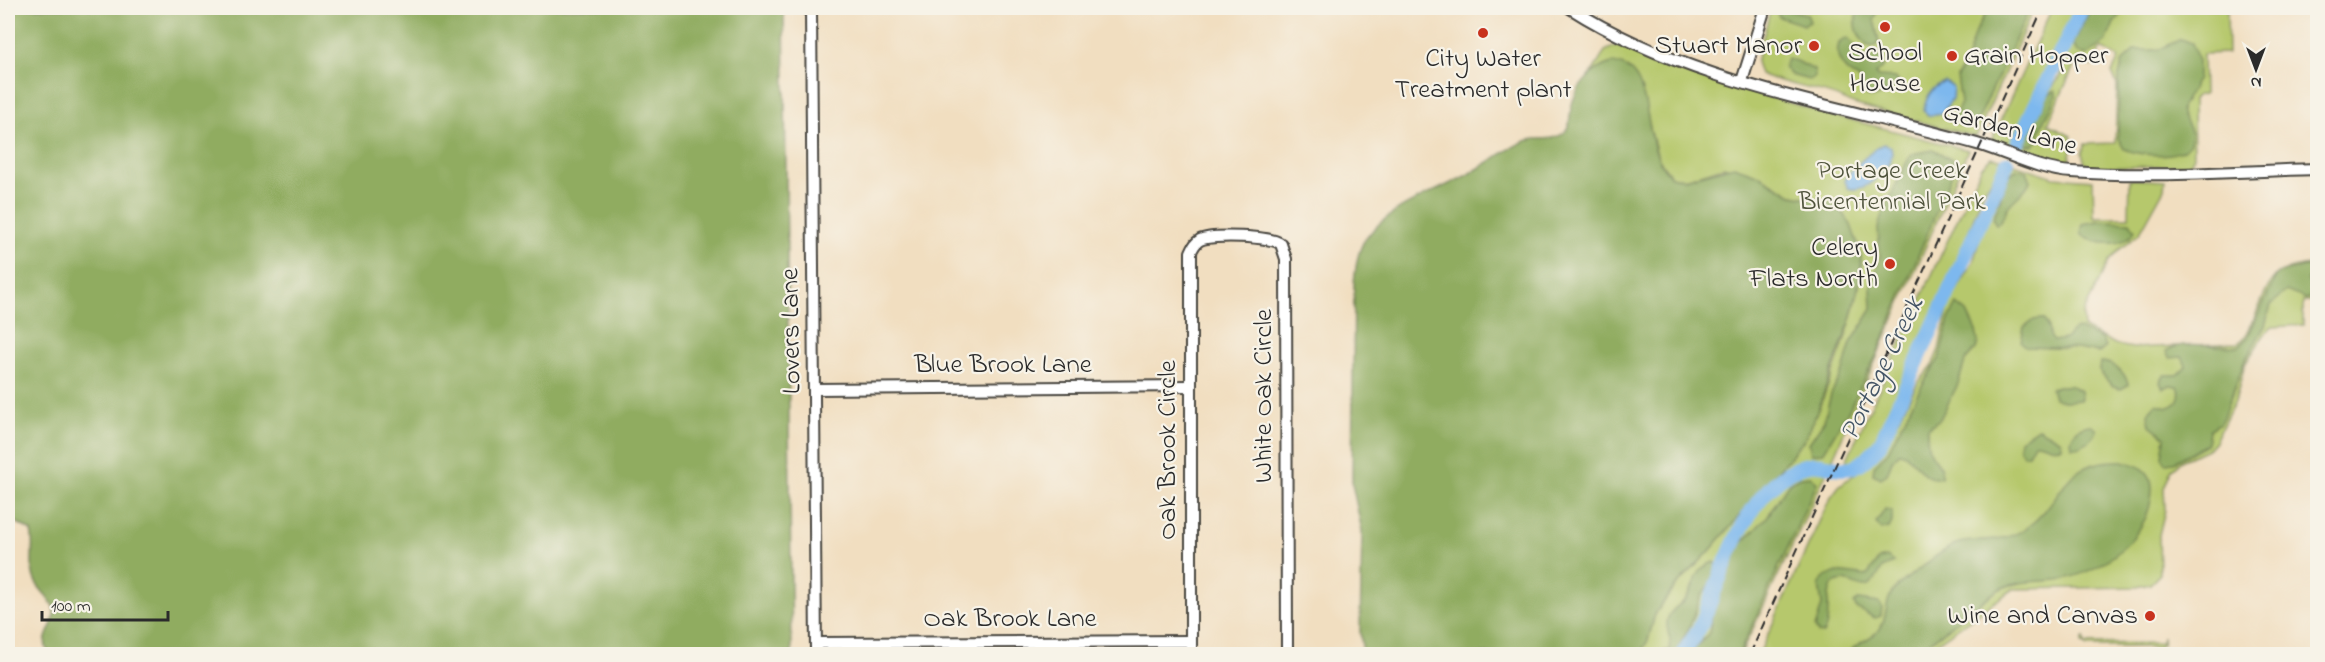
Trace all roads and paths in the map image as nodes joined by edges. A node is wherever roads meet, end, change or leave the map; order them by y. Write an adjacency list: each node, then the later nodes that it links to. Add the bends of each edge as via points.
1 (811, 8): 8 (street, Lovers Lane)
2 (1570, 8): 4 (street, Garden Lane, via 1645,49)
3 (1765, 8): 4 (street)
4 (1742, 81): 5 (street, Garden Lane, via 1980,144 2058,171 2162,174)
5 (2318, 169)
6 (1190, 259): 7 (street, Oak Brook Circle); 13 (street, White Oak Circle, via 1193,246 1206,238 1268,238 1278,241 1286,254)
7 (1191, 386): 8 (street, Blue Brook Lane); 9 (street, Oak Brook Circle)
8 (815, 389): 10 (street, Lovers Lane)
9 (1191, 641): 10 (street, Oak Brook Lane); 12 (street)
10 (816, 643): 11 (street, Lovers Lane)
11 (816, 654)
12 (1191, 654)
13 (1287, 654)

